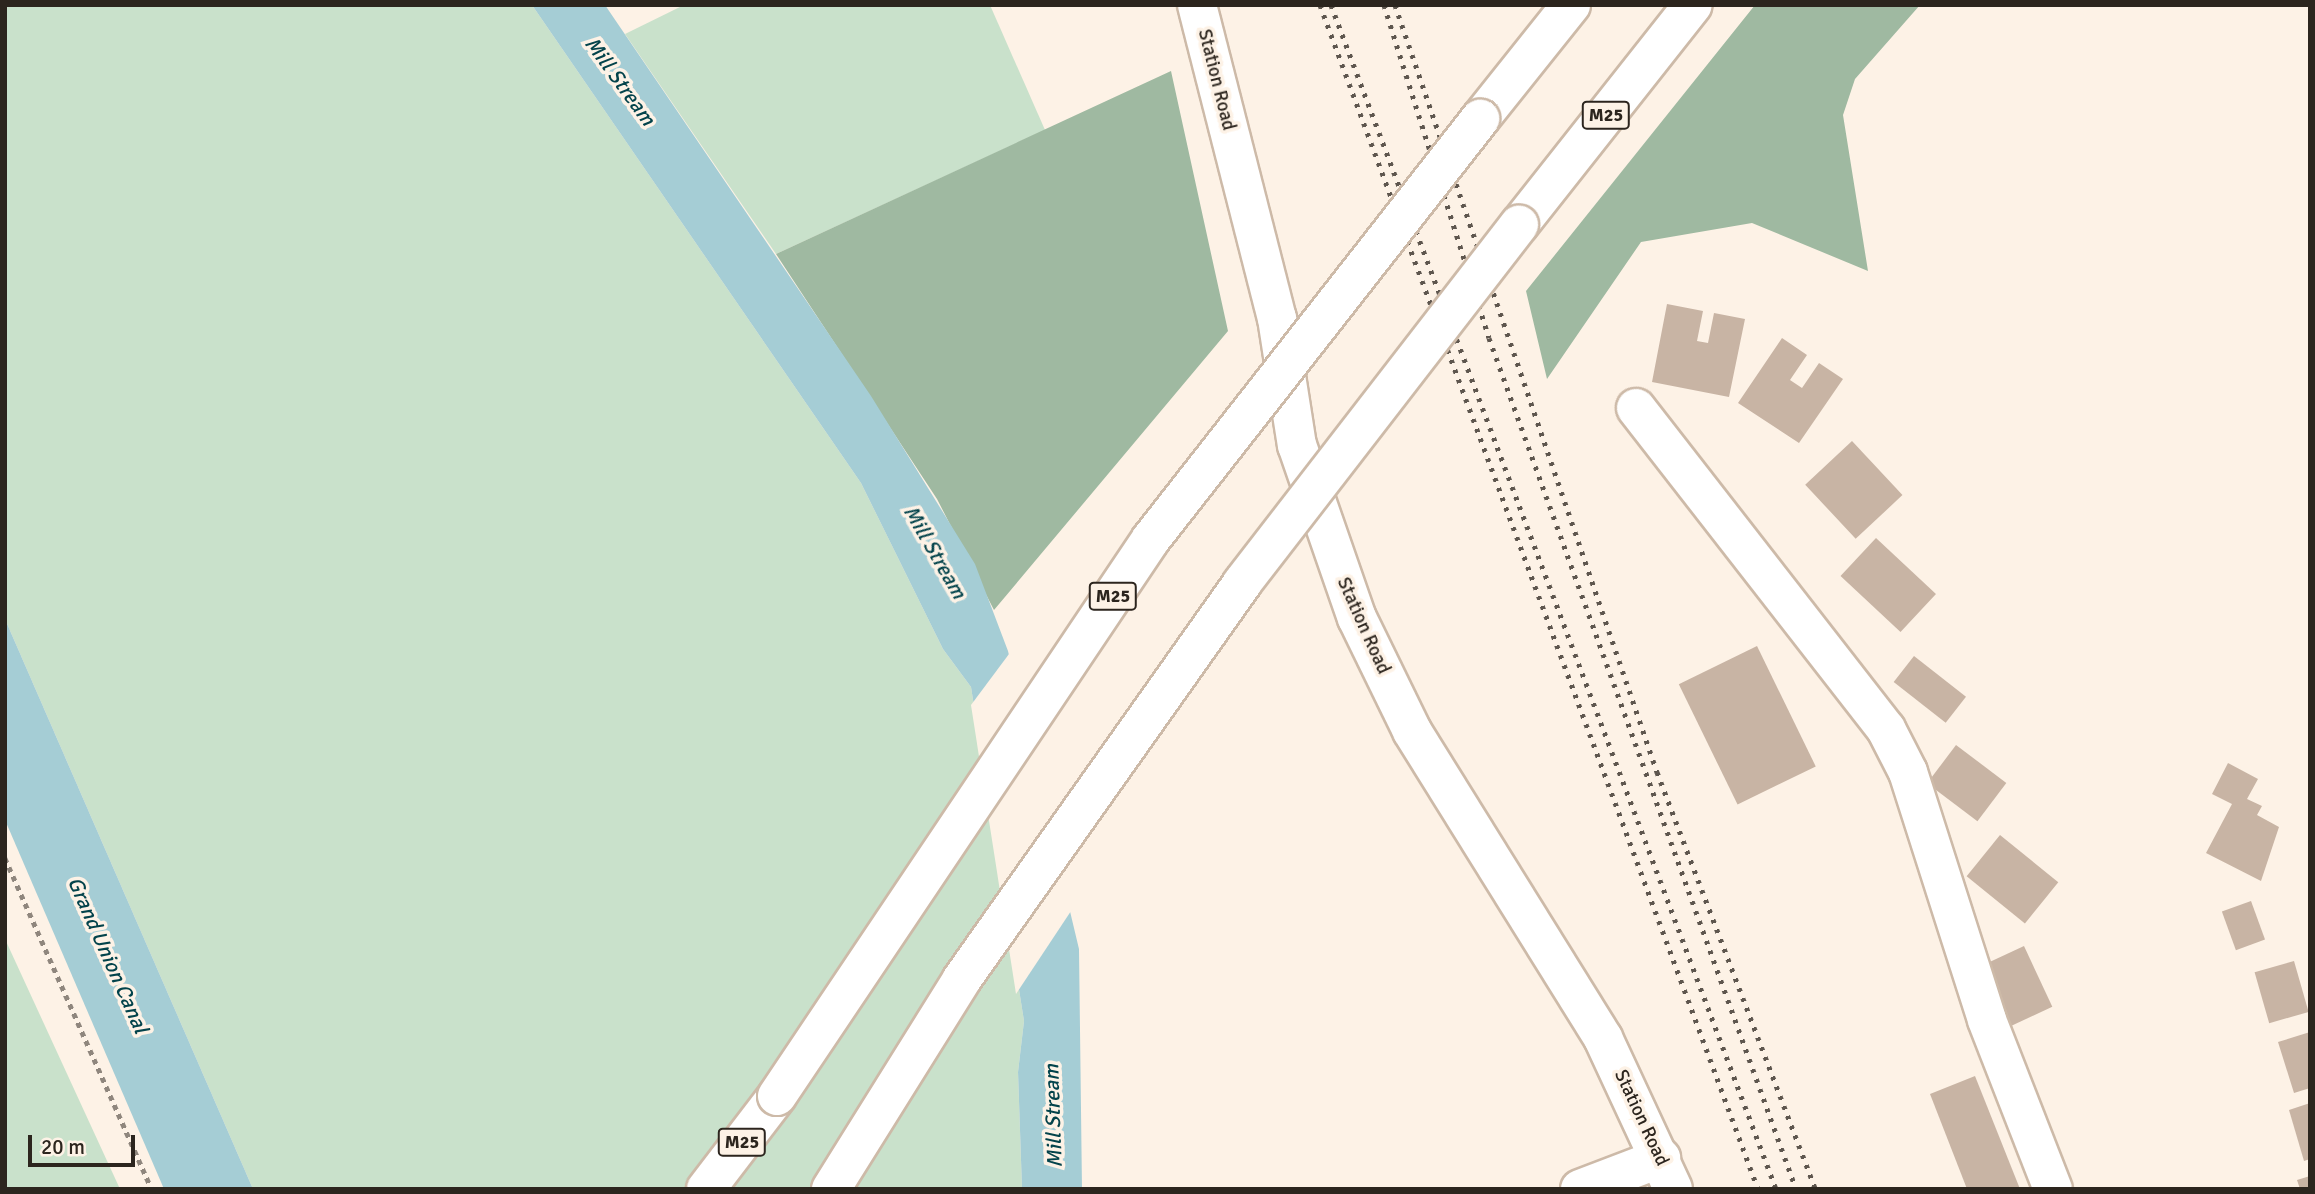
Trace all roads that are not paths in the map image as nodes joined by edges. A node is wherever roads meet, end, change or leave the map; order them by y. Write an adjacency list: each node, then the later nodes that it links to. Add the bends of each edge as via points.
1 (1197, 5): 6 (main road, Station Road, via 1277,318 1297,445 1357,618 1419,743 1603,1038)
2 (1571, 5): 5 (main road, M25, bridge, via 1151,539)
3 (1693, 5): 9 (main road, M25, bridge, via 1242,583 962,979)
4 (1636, 408): 11 (main road, via 1891,740 1909,772 1987,1020)
5 (777, 1096): 7 (main road, M25); 8 (main road, M25)
6 (1667, 1173): 10 (main road)
7 (706, 1189)
8 (724, 1189)
9 (831, 1189)
10 (1580, 1189)
11 (2053, 1189)

